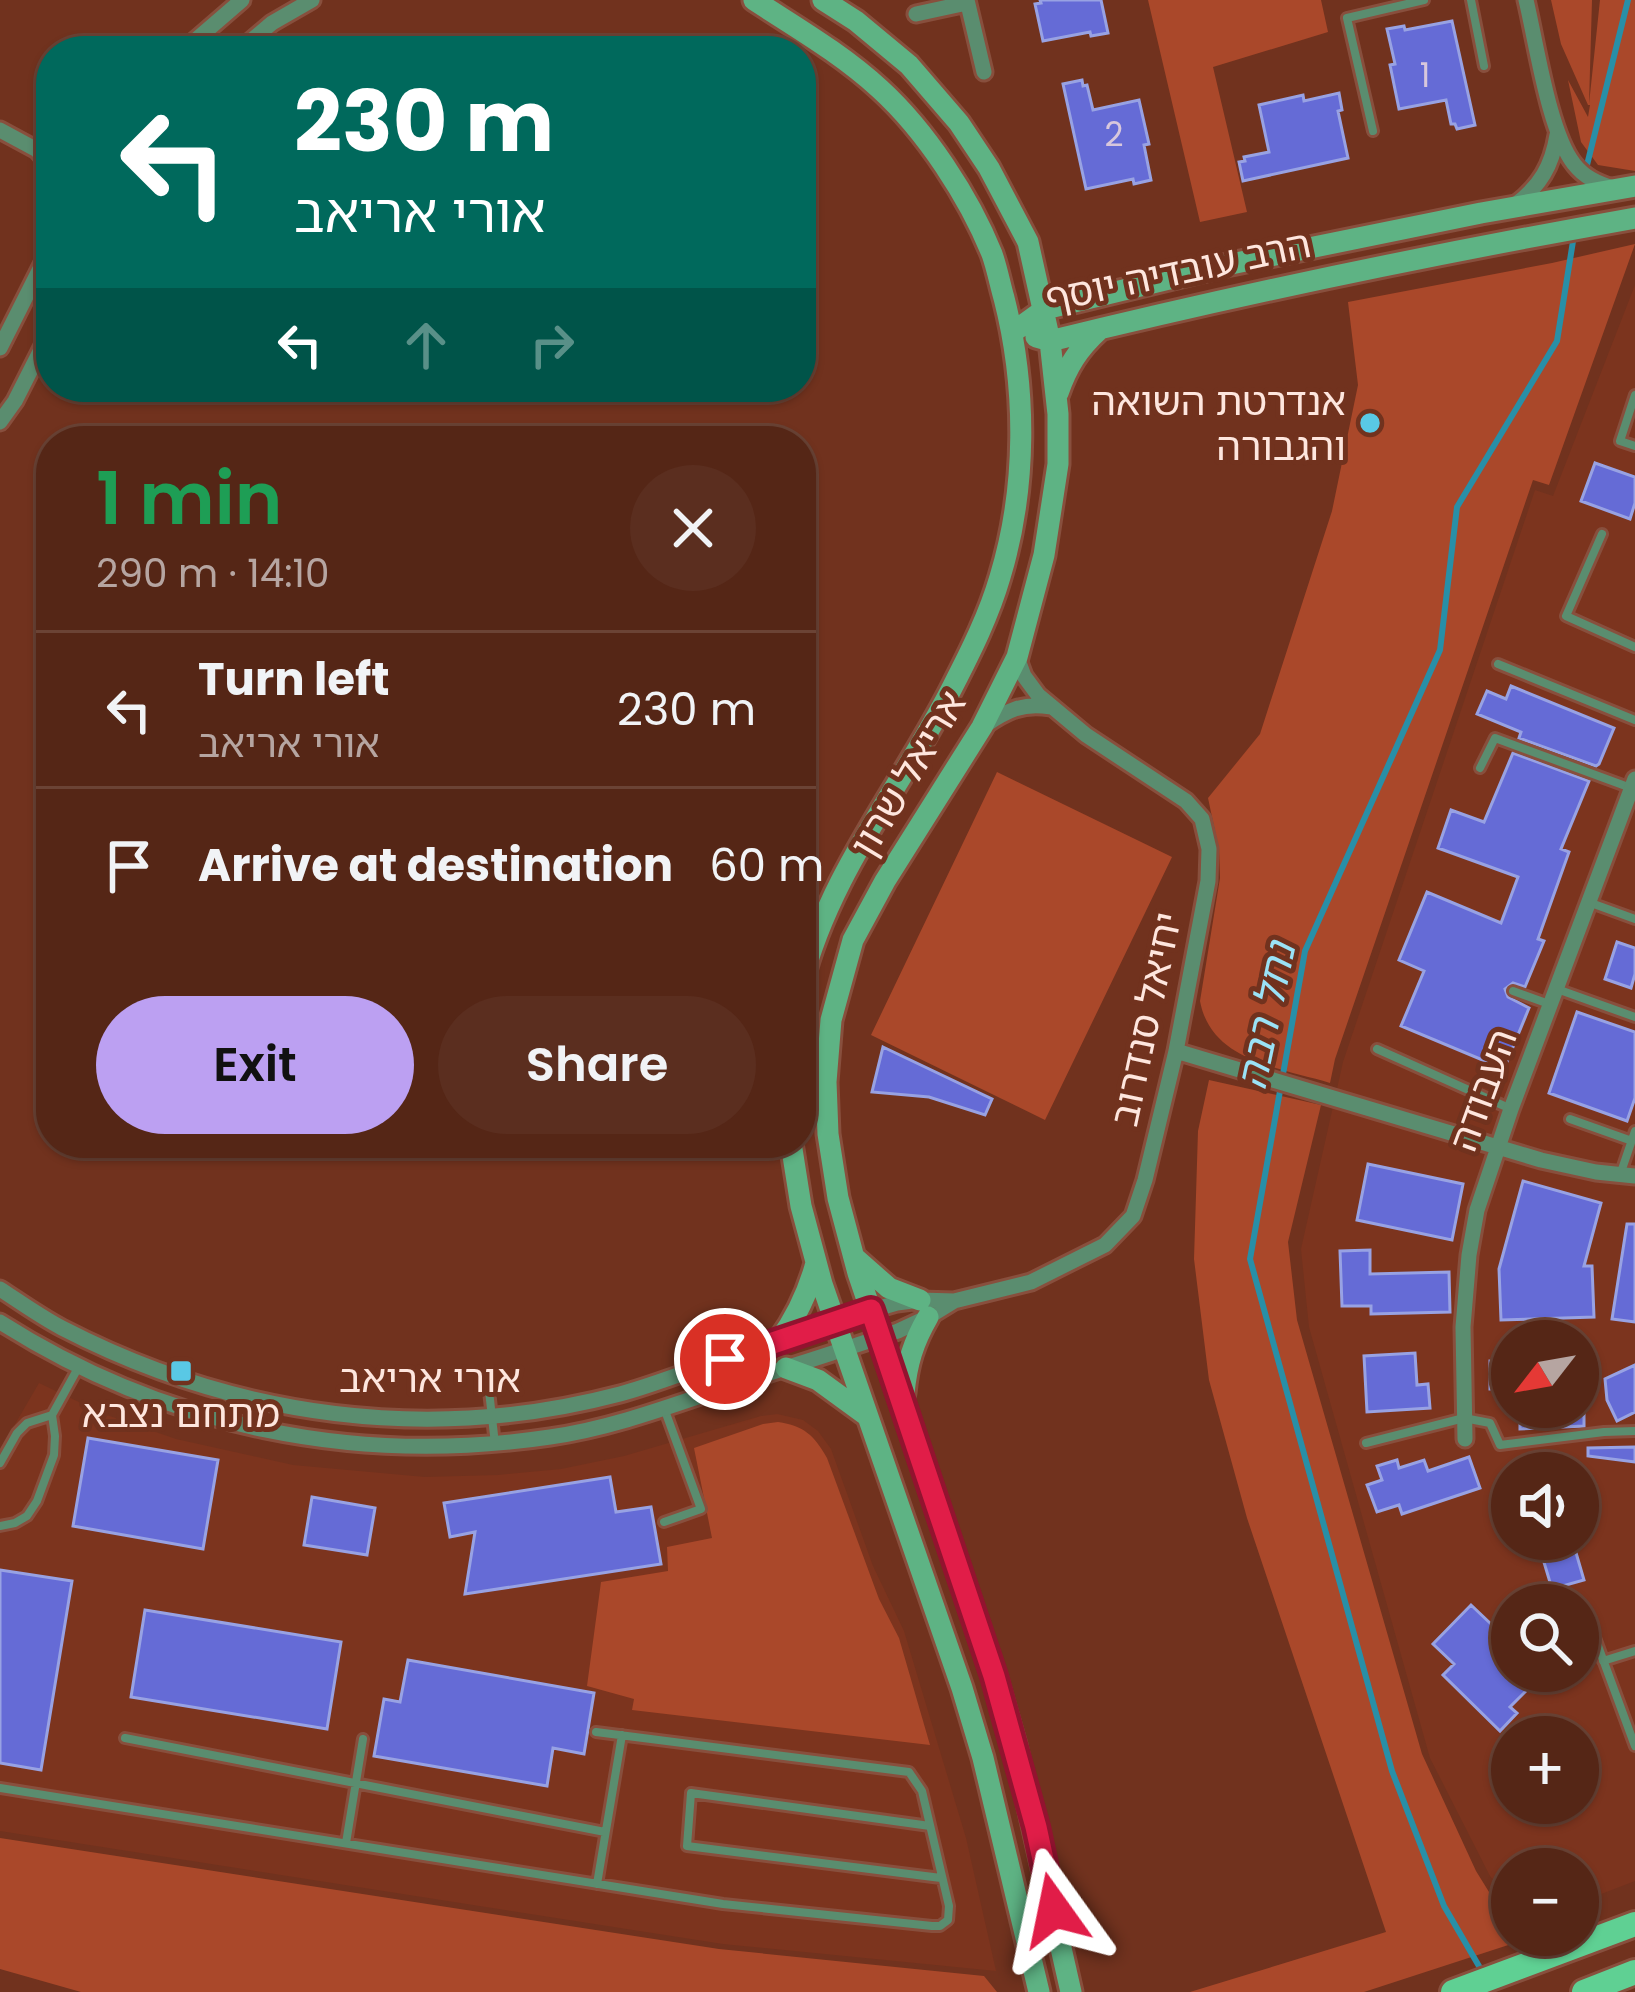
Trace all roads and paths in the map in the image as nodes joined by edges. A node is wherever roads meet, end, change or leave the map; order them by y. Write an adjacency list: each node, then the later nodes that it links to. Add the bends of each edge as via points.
1 (242, 0): 10 (street)
2 (312, 0): 11 (street)
3 (754, 0): 12 (main road, אריאל שרון)
4 (823, 0): 23 (main road, אריאל שרון, via 909,64 959,123)
5 (1424, 0): 17 (lane, via 1347,18)
6 (1471, 0): 14 (lane)
7 (1526, 0): 18 (street)
8 (967, 1): 9 (street); 15 (street)
9 (916, 14)
10 (200, 36)
11 (257, 36)
12 (809, 36)
13 (816, 40): 28 (main road, אריאל שרון, via 883,92 929,145 992,256)
14 (1484, 66)
15 (984, 72)
16 (0, 130): 19 (street)
17 (1373, 131)
18 (1560, 139): 20 (street, via 1590,178); 21 (street, via 1543,177)
19 (36, 147)
20 (1629, 187): 21 (main road, הרב עובדיה יוסף)
21 (1506, 208): 25 (main road, הרב עובדיה יוסף)
22 (1635, 218): 27 (main road, הרב עובדיה יוסף)
23 (1032, 260): 25 (main road, via 1061,288); 26 (main road, אריאל שרון)
24 (36, 277): 30 (street)
25 (1090, 298): 26 (main road, הרב עובדיה יוסף)
26 (1045, 309): 28 (main road, הרב עובדיה יוסף); 29 (main road, אריאל שרון)
27 (1100, 329): 29 (main road, הרב עובדיה יוסף); 33 (main road, via 1066,369)
28 (1012, 332): 29 (main road, הרב עובדיה יוסף); 47 (main road, אריאל שרון, via 1020,462 1000,579 950,691)
29 (1050, 341): 33 (main road, אריאל שרון)
30 (0, 348)
31 (36, 360): 34 (street)
32 (1635, 395): 35 (lane, via 1620,441)
33 (1056, 400): 38 (main road, אריאל שרון, via 1052,510)
34 (0, 422)
35 (1635, 446)
36 (1602, 534): 37 (lane, via 1566,616)
37 (1635, 647)
38 (1017, 657): 40 (street, יחיאל סנדרוב); 42 (main road, אריאל שרון)
39 (1498, 664): 41 (lane)
40 (1053, 708): 42 (street, via 1008,710); 52 (street, יחיאל סנדרוב, via 1202,819 1208,881)
41 (1635, 720)
42 (982, 727): 59 (main road, אריאל שרון, via 885,881 841,978 831,1020 828,1134)
43 (1480, 768): 44 (lane, via 1495,738)
44 (1633, 783): 45 (street, העבודה)
45 (1587, 902): 46 (lane); 49 (street, העבודה)
46 (1635, 919)
47 (816, 935)
48 (1513, 991): 49 (lane)
49 (1552, 996): 50 (lane); 53 (street, העבודה)
50 (1635, 1017)
51 (1377, 1049): 53 (lane)
52 (1176, 1051): 56 (street); 62 (street, יחיאל סנדרוב, via 1133,1216 1105,1245 1030,1282)
53 (1510, 1109): 56 (street, העבודה)
54 (1570, 1119): 55 (lane)
55 (1633, 1136): 58 (lane)
56 (1498, 1147): 58 (street); 77 (street, העבודה, via 1469,1255)
57 (793, 1158): 60 (main road)
58 (1628, 1175)
59 (854, 1257): 62 (main road, via 874,1279); 63 (main road, אריאל שרון)
60 (817, 1263): 65 (main road); 67 (main road)
61 (0, 1289): 76 (street, אורי אריאב, via 122,1357 269,1405 346,1416)
62 (924, 1308): 63 (street, יחיאל סנדרוב); 66 (street, יחיאל סנדרוב); 72 (main road)
63 (871, 1310): 65 (street, אורי אריאב); 66 (main road, אריאל שרון)
64 (0, 1322): 69 (street, אורי אריאב)
65 (835, 1322): 67 (street, אורי אריאב); 68 (main road)
66 (880, 1337): 68 (street, יחיאל סנדרוב); 72 (main road, אריאל שרון)
67 (778, 1341): 76 (street, אורי אריאב, via 622,1394)
68 (844, 1348): 70 (street, אורי אריאב); 75 (main road)
69 (79, 1367): 74 (lane); 81 (street, אורי אריאב, via 263,1432 344,1443)
70 (786, 1368): 73 (street, אורי אריאב); 75 (main road, via 818,1379)
71 (488, 1382): 76 (lane)
72 (903, 1405): 103 (main road, אריאל שרון, via 1015,1745)
73 (664, 1408): 81 (street, אורי אריאב); 83 (lane, via 700,1509)
74 (52, 1415): 82 (lane, via 27,1423); 84 (lane, via 54,1455 37,1501 27,1516)
75 (866, 1415): 102 (main road, via 972,1723)
76 (492, 1417): 81 (lane)
77 (1464, 1418): 78 (lane, via 1490,1423 1500,1445); 79 (street, העבודה); 80 (lane)
78 (1635, 1431)
79 (1465, 1439)
80 (1366, 1443)
81 (495, 1444)
82 (0, 1463)
83 (664, 1522)
84 (0, 1526)
85 (1599, 1649): 87 (lane)
86 (1635, 1651): 87 (lane)
87 (1603, 1660): 92 (lane)
88 (596, 1732): 89 (lane)
89 (622, 1736): 95 (lane, via 909,1772); 96 (lane)
90 (125, 1738): 93 (lane)
91 (363, 1739): 93 (lane)
92 (1635, 1746)
93 (356, 1783): 96 (lane); 97 (lane)
94 (0, 1788): 97 (lane)
95 (930, 1826): 98 (lane); 98 (lane, via 691,1793 687,1846)
96 (605, 1832): 99 (lane)
97 (346, 1844): 99 (lane)
98 (942, 1878): 99 (lane, via 949,1906 940,1926)
99 (597, 1884)
100 (1635, 1924): 104 (main road)
101 (1635, 1972): 105 (main road)
102 (1039, 1992)
103 (1072, 1992)
104 (1453, 1992)
105 (1584, 1992)

